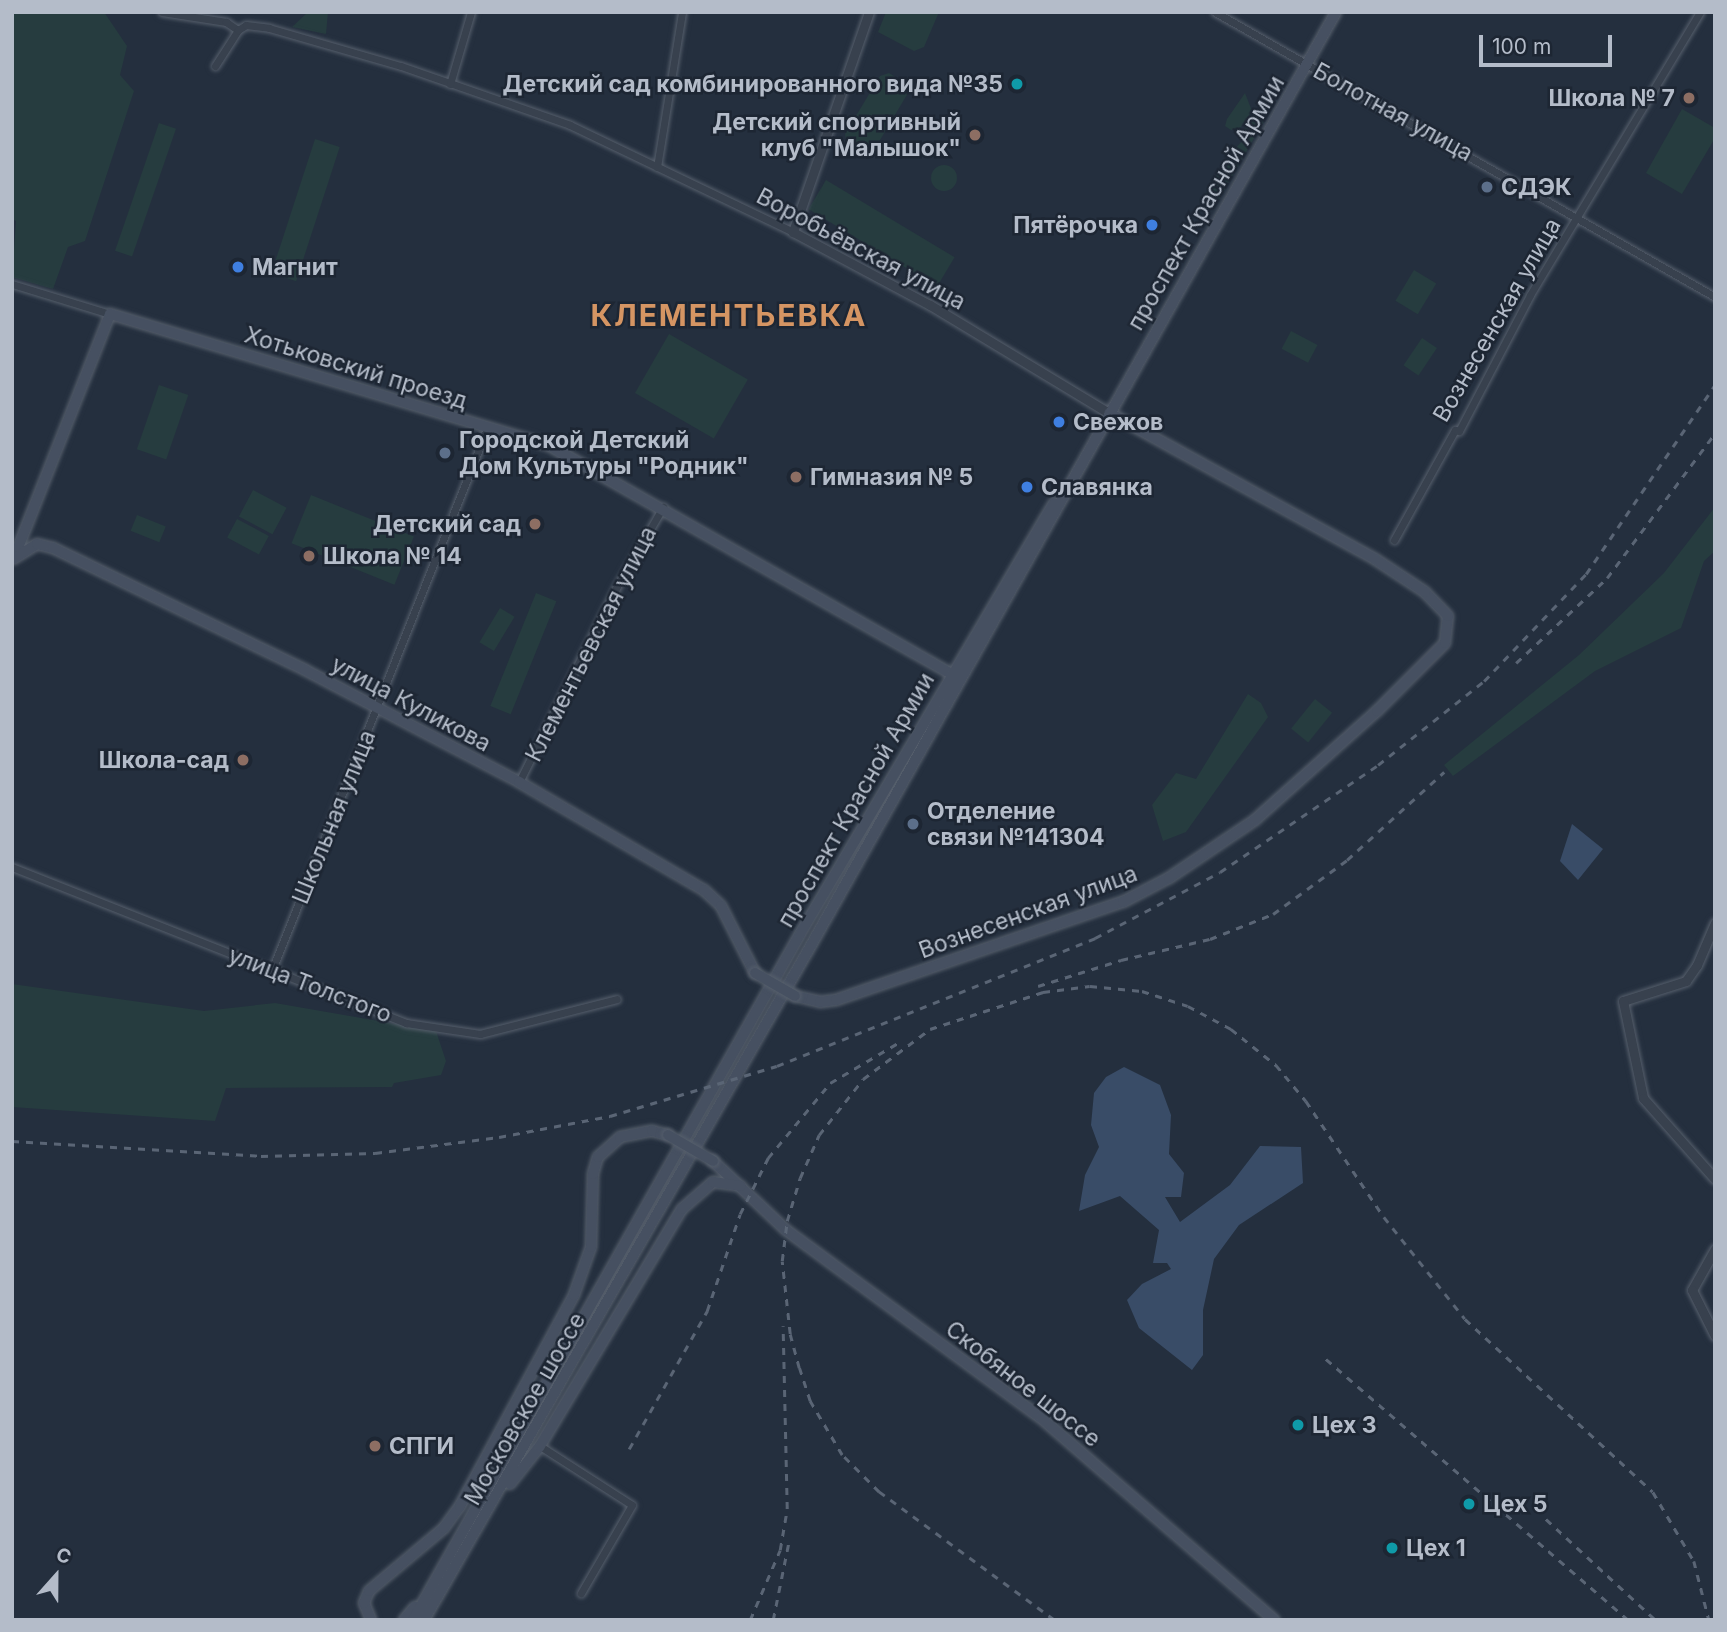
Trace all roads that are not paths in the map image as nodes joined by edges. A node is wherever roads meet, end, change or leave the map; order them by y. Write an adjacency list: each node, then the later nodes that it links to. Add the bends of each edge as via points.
1 (162, 12): 8 (street, via 226,22)
2 (471, 12): 11 (street)
3 (682, 12): 12 (street)
4 (869, 12): 14 (street)
5 (1215, 12): 9 (street, Болотная улица)
6 (1336, 12): 9 (main road, проспект Красной Армии)
7 (1700, 12): 13 (street, Вознесенская улица)
8 (238, 30): 10 (street); 11 (street, Воробьёвская улица, via 246,25 269,28)
9 (1308, 64): 13 (street, Болотная улица); 18 (main road, проспект Красной Армии)
10 (215, 66)
11 (450, 84): 12 (street, Воробьёвская улица, via 570,125)
12 (657, 167): 14 (street, Воробьёвская улица)
13 (1580, 216): 16 (street, Болотная улица); 21 (street, Вознесенская улица)
14 (793, 232): 18 (street, Воробьёвская улица, via 930,305)
15 (12, 284): 17 (street)
16 (1715, 297)
17 (110, 314): 19 (main road, Хотьковский проезд); 22 (main road)
18 (1109, 413): 23 (main road, Воробьёвская улица, via 1375,559 1440,603); 24 (main road, проспект Красной Армии); 36 (main road, проспект Красной Армии)
19 (487, 429): 20 (main road, Хотьковский проезд, via 550,446); 25 (street, Школьная улица)
20 (663, 507): 24 (main road, Хотьковский проезд); 26 (street, Клементьевская улица, via 616,588)
21 (1394, 540)
22 (13, 560): 25 (main road, улица Куликова, via 37,544 53,548)
23 (1449, 630): 29 (main road, Вознесенская улица, bridge, via 1444,643 1377,711 1265,811 1169,878 1123,902 836,1000 820,1002 795,996)
24 (951, 674): 35 (main road, проспект Красной Армии)
25 (377, 707): 26 (main road, улица Куликова); 30 (street, Школьная улица)
26 (519, 782): 29 (main road, улица Куликова, via 704,890 721,906)
27 (12, 867): 30 (street, улица Толстого)
28 (1715, 923): 33 (street, via 1698,965 1686,981 1623,1001 1643,1098)
29 (752, 967)
30 (272, 970): 31 (street, улица Толстого, via 406,1023 480,1034)
31 (617, 999)
32 (668, 1135): 34 (main road, Скобяное шоссе, bridge, via 713,1161); 43 (main road, Московское шоссе, via 652,1131 620,1137 598,1157 593,1174 591,1247 574,1295 460,1506 444,1528 369,1591 364,1603)
33 (1715, 1179)
34 (743, 1187): 39 (main road, via 713,1182 682,1209); 47 (main road, Скобяное шоссе, via 813,1250 1040,1417)
35 (644, 1210): 41 (main road, Московское шоссе)
36 (656, 1216): 40 (main road, Московское шоссе)
37 (1715, 1249): 38 (street, via 1692,1290)
38 (1715, 1336)
39 (540, 1446): 40 (main road); 42 (street, via 632,1505)
40 (476, 1534): 46 (main road, Московское шоссе)
41 (429, 1590): 44 (main road, Московское шоссе); 45 (main road, Московское шоссе)
42 (581, 1593)
43 (367, 1620)
44 (404, 1620)
45 (413, 1620)
46 (425, 1620)
47 (1274, 1620)

